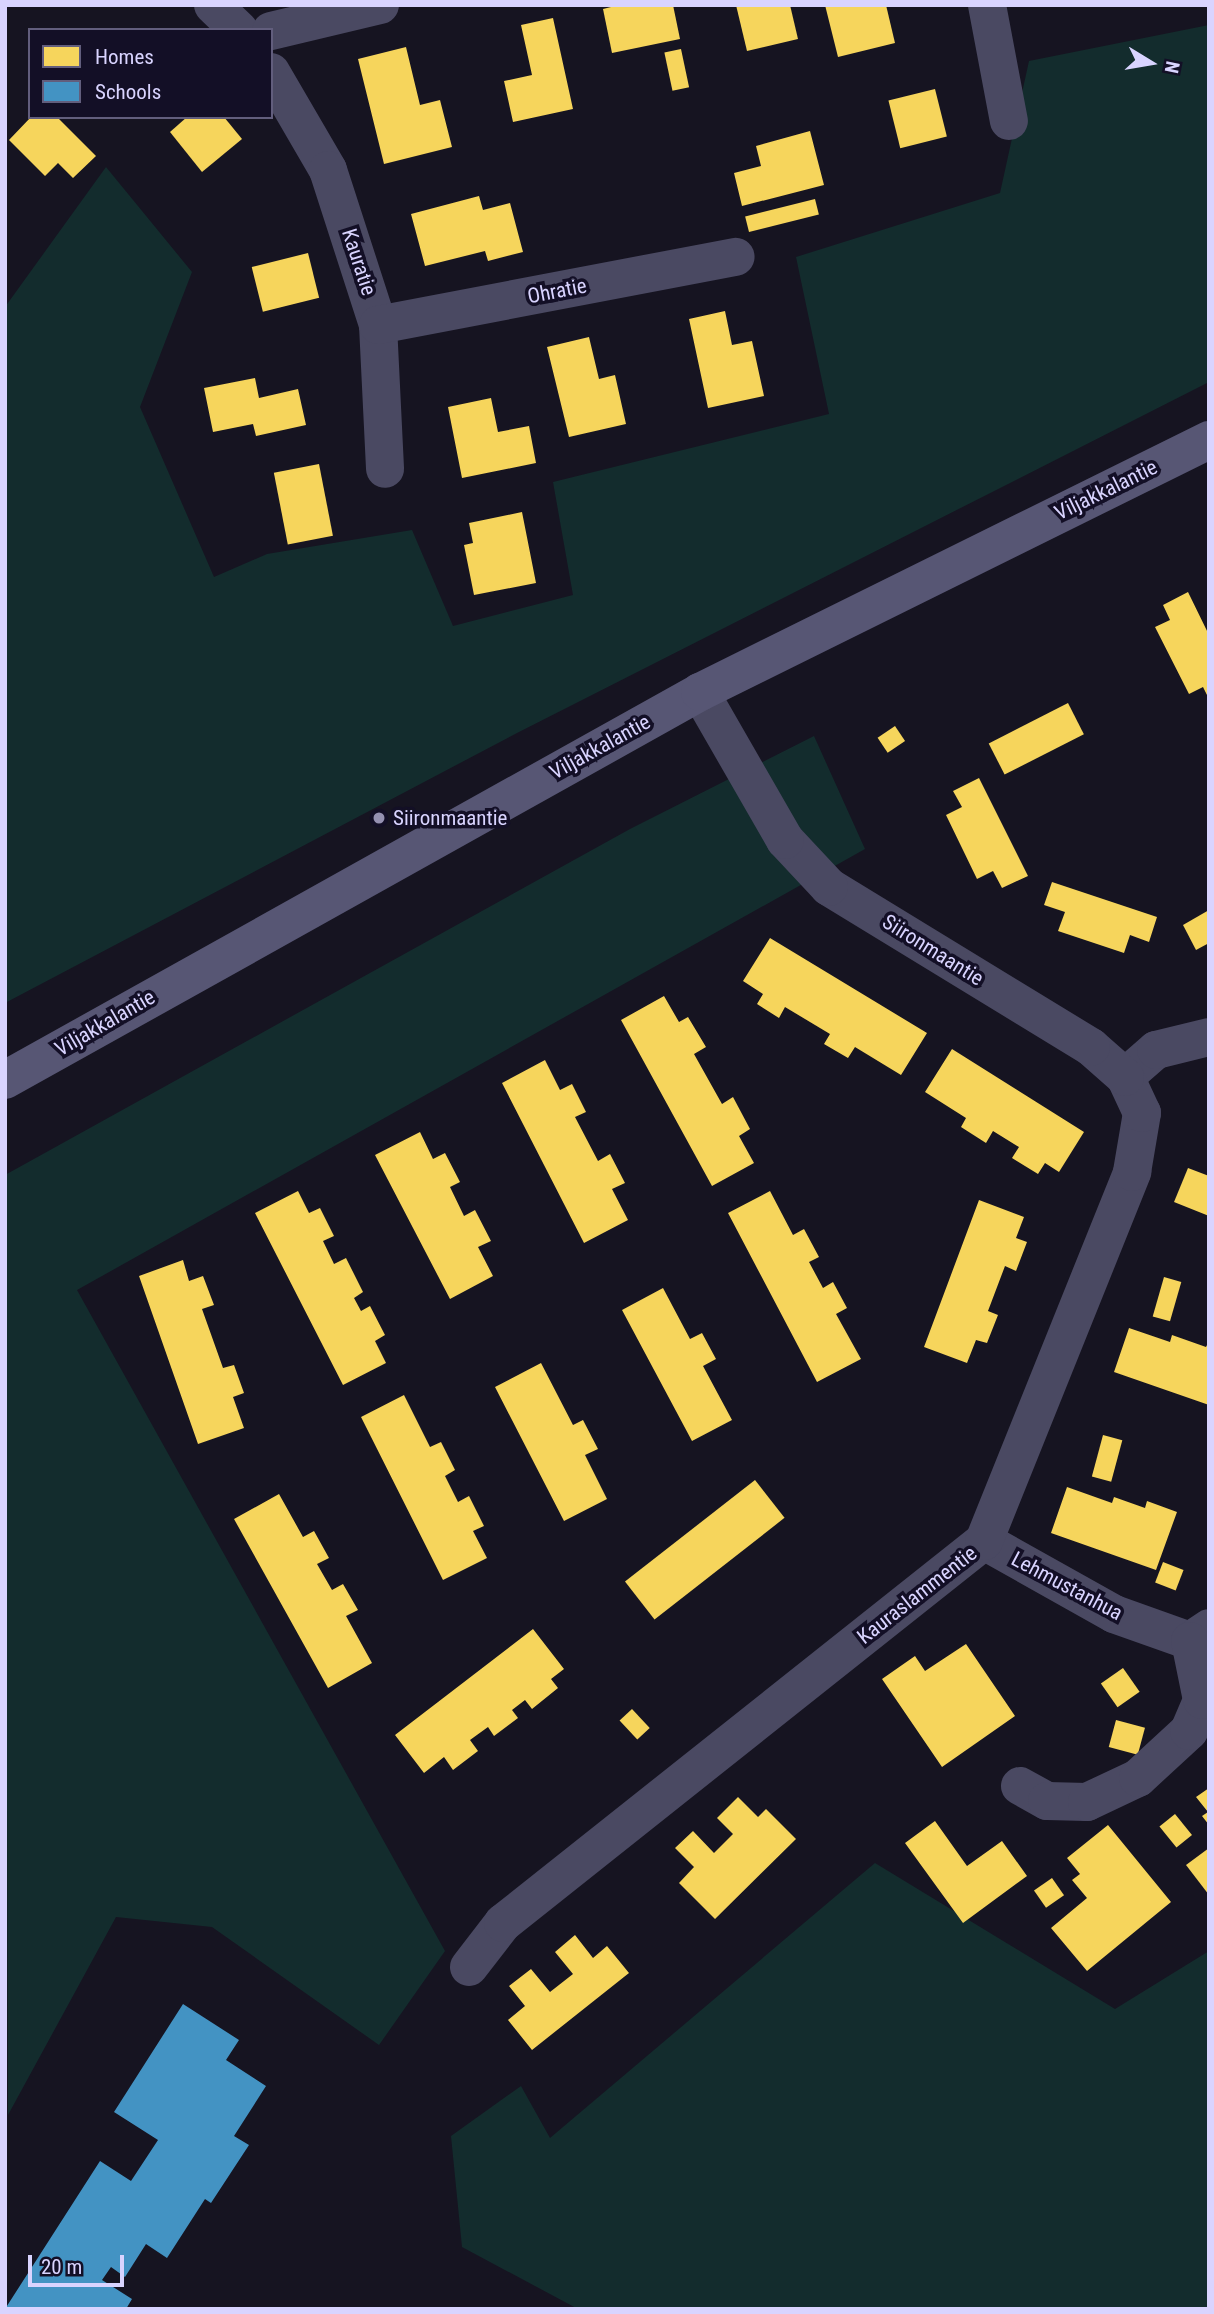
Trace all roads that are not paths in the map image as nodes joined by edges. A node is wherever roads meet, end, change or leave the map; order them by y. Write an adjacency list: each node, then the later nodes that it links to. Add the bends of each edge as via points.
1 (213, 5): 4 (street)
2 (380, 5): 5 (street)
3 (988, 5): 7 (street)
4 (237, 28)
5 (273, 31)
6 (273, 75): 9 (street, Kauratie, via 328,170)
7 (1009, 121)
8 (736, 257): 9 (street, Ohratie)
9 (378, 325): 11 (street, Kauratie)
10 (1209, 440): 12 (main road, Viljakkalantie)
11 (385, 469)
12 (700, 692): 14 (street, Siironmaantie, via 785,840 829,887 1091,1047); 15 (main road, Viljakkalantie)
13 (1209, 1037): 14 (street, via 1156,1050)
14 (1125, 1077): 16 (street, Kauraslammentie, via 1142,1113 1132,1172)
15 (5, 1080)
16 (984, 1541): 17 (street, Lehmustanhua, via 1114,1614); 19 (street, Kauraslammentie, via 503,1923)
17 (1199, 1634): 18 (street, Lehmustanhua, via 1202,1700 1189,1731 1138,1779 1087,1802 1047,1801)
18 (1020, 1786)
19 (469, 1967)

